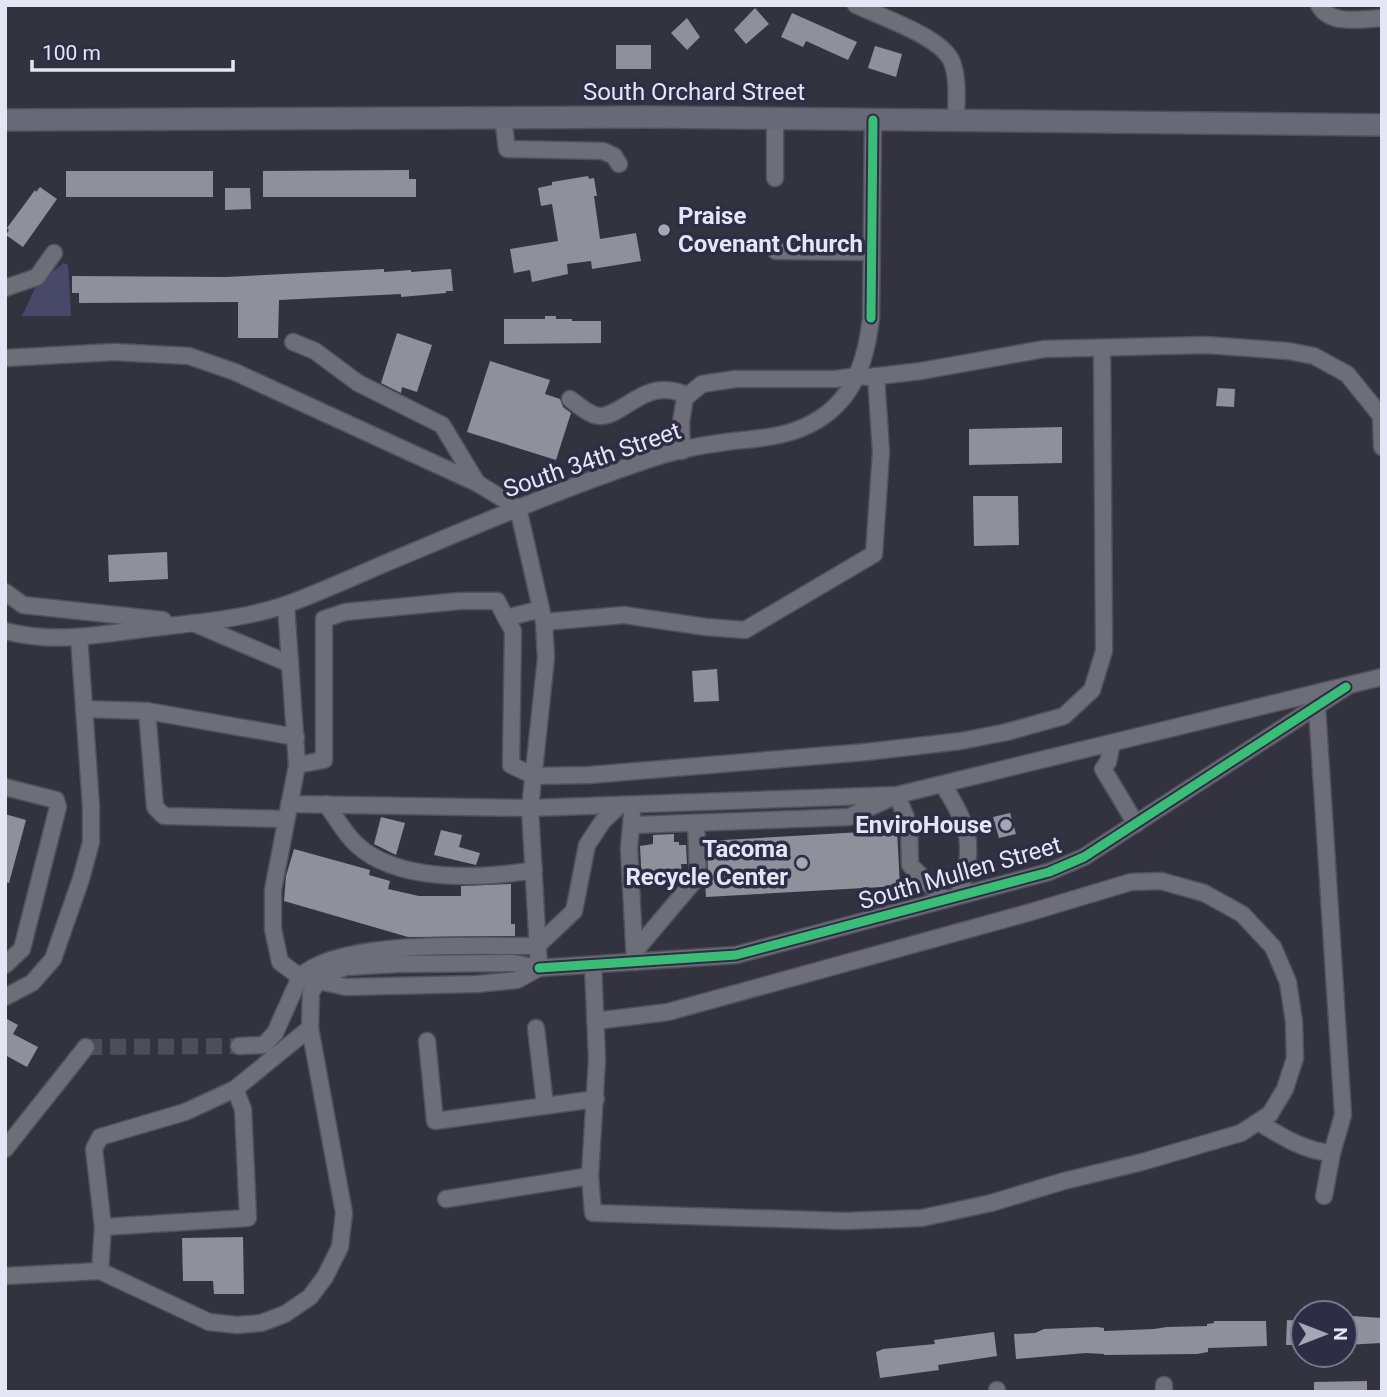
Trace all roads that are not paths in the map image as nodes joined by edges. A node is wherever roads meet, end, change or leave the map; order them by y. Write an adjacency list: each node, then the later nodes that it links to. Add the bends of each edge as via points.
1 (856, 5): 8 (street, via 921,35 947,54 954,68)
2 (1319, 5): 3 (street, via 1336,19)
3 (1382, 18)
4 (503, 118): 5 (main road, South Orchard Street); 6 (main road, South Orchard Street); 10 (street, via 508,149 603,151)
5 (775, 119): 7 (main road, South Orchard Street); 11 (street)
6 (5, 120)
7 (873, 120): 8 (main road, South Orchard Street); 13 (street, South 34th Street)
8 (956, 121): 9 (main road, South Orchard Street)
9 (1382, 125)
10 (619, 164)
11 (775, 178)
12 (776, 251): 13 (street)
13 (872, 252): 19 (street, South 34th Street, via 868,346)
14 (54, 253): 15 (street, via 37,277)
15 (5, 288)
16 (293, 342): 25 (street, via 315,351 358,383 442,425)
17 (1102, 348): 20 (street, via 1044,349); 23 (street, via 1206,345 1314,356 1347,374 1381,416); 45 (street, via 1104,651 1092,690 1064,716 1007,732 920,746)
18 (5, 358): 25 (street, via 114,352 190,356 235,372)
19 (858, 376): 20 (street); 21 (street, via 735,379 702,384); 24 (street, South 34th Street, via 837,407 797,430)
20 (876, 376): 31 (street, via 881,452 874,554 745,630 624,615)
21 (688, 395): 22 (street, via 658,390 599,416); 24 (street, via 681,422)
22 (570, 399)
23 (1382, 447)
24 (682, 451): 26 (street, South 34th Street)
25 (477, 483): 26 (street)
26 (518, 508): 27 (street, South 34th Street); 31 (street)
27 (321, 590): 29 (street, South 34th Street); 30 (street)
28 (5, 592): 33 (street, via 23,605)
29 (286, 605): 33 (street, South 34th Street); 36 (street)
30 (334, 616): 32 (street, via 497,601); 44 (street, via 324,620 324,760)
31 (542, 616): 32 (street); 45 (street, via 546,658)
32 (506, 618): 45 (street, via 513,631 511,765)
33 (192, 623): 35 (street); 36 (street)
34 (5, 631): 35 (street, via 60,639)
35 (79, 637): 40 (street)
36 (290, 664): 42 (street)
37 (1382, 677): 38 (street, South Mullen Street)
38 (1346, 687): 39 (street, South Mullen Street); 43 (street, South Mullen Street)
39 (1317, 707): 54 (street, South Mullen Street); 77 (street, via 1343,1115)
40 (84, 709): 41 (street); 65 (street, via 90,842 81,879 53,959 32,983)
41 (147, 711): 42 (street); 52 (street, South Mullen Street, via 155,807 164,816)
42 (296, 737): 44 (street)
43 (1112, 743): 46 (street, South Mullen Street); 54 (street, via 1103,769)
44 (297, 765): 52 (street)
45 (534, 776): 51 (street)
46 (943, 785): 48 (street, South Mullen Street); 57 (street, via 960,813 969,841 967,872)
47 (5, 788): 60 (street, via 56,800 58,807 22,949)
48 (897, 795): 50 (street, South Mullen Street); 53 (street, via 849,817); 57 (street, via 909,825 910,865)
49 (326, 804): 51 (street, South Mullen Street); 52 (street, South Mullen Street); 56 (street, via 356,844 390,866 479,876)
50 (626, 805): 51 (street, South Mullen Street); 55 (street); 58 (street, via 604,821 587,845 574,911)
51 (530, 808): 56 (street)
52 (288, 812): 63 (street, via 273,890 273,929 280,962)
53 (696, 823): 55 (street); 59 (street, via 698,875)
54 (1136, 824): 57 (street, South Mullen Street, via 1049,873)
55 (632, 825): 59 (street, via 629,849)
56 (534, 870): 58 (street)
57 (951, 897): 59 (street, South Mullen Street, via 736,955)
58 (537, 946): 62 (street); 63 (street, via 357,953 329,959)
59 (635, 956): 61 (street, South Mullen Street)
60 (5, 965)
61 (593, 965): 62 (street, South Mullen Street); 66 (street)
62 (539, 968): 64 (street, South Mullen Street, via 513,962 346,967 327,974)
63 (300, 977): 64 (street); 70 (street, via 275,1033 264,1045)
64 (314, 987): 67 (street)
65 (5, 997)
66 (595, 1021): 73 (street); 75 (street, via 668,1012 1131,882 1161,881 1204,893 1242,914 1273,947 1288,982 1295,1058 1285,1089 1270,1114)
67 (310, 1028): 72 (street); 82 (street, via 344,1213 340,1247 310,1297 261,1323 209,1322)
68 (536, 1028): 74 (street)
69 (427, 1041): 74 (street, via 435,1121)
70 (239, 1046)
71 (86, 1047): 76 (street)
72 (235, 1089): 81 (street, via 186,1112 100,1138 94,1149); 81 (street, via 243,1109 248,1218)
73 (596, 1099): 74 (street); 78 (street)
74 (545, 1105)
75 (1258, 1122): 77 (street, via 1315,1152); 78 (street, via 1241,1133 1142,1162 922,1218 593,1213)
76 (5, 1149)
77 (1332, 1153): 79 (street)
78 (590, 1176): 80 (street)
79 (1324, 1196)
80 (446, 1199)
81 (103, 1227): 82 (street)
82 (100, 1271): 83 (street)
83 (5, 1276)

